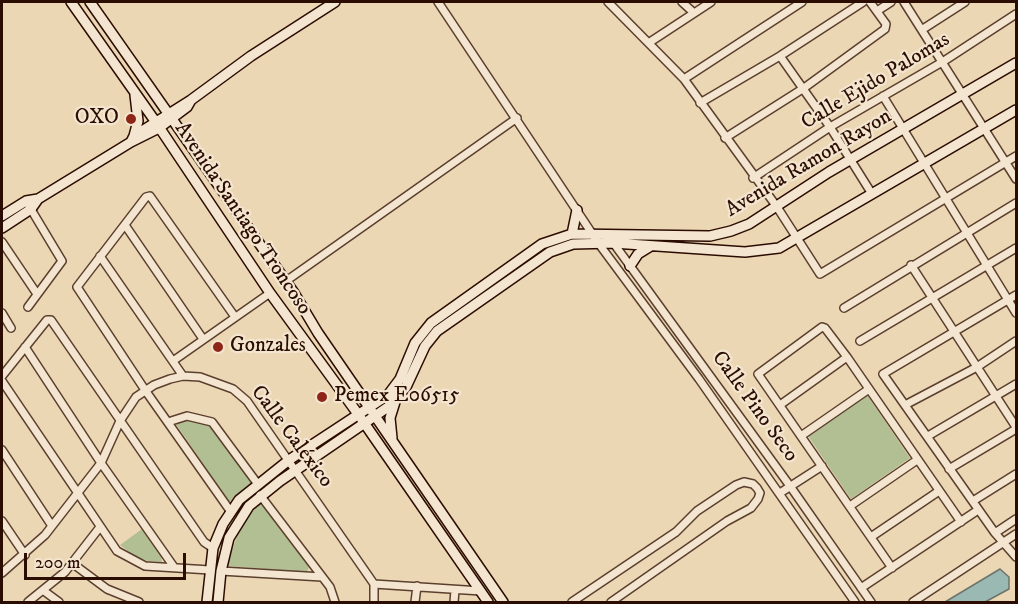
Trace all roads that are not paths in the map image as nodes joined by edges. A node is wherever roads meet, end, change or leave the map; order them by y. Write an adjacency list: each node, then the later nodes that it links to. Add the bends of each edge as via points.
1 (70, 2): 24 (main road, Avenida Santiago Troncoso)
2 (90, 2): 26 (main road, Avenida Santiago Troncoso)
3 (334, 2): 28 (main road)
4 (438, 2): 32 (street, Calle Pino Seco)
5 (608, 2): 18 (street)
6 (682, 2): 15 (street)
7 (711, 2): 15 (street)
8 (802, 2): 22 (street)
9 (862, 2): 19 (street)
10 (870, 2): 14 (street)
11 (891, 2): 14 (street)
12 (904, 2): 17 (street)
13 (965, 2): 17 (street)
14 (877, 10): 23 (street, via 885,29)
15 (694, 13): 18 (street)
16 (1017, 14): 20 (street, Calle Ejido Palomas)
17 (923, 29): 20 (street)
18 (650, 42): 22 (street)
19 (780, 56): 23 (street); 29 (street)
20 (944, 61): 25 (street); 27 (street, Calle Ejido Palomas)
21 (1017, 63): 25 (main road, Avenida Ramon Rayon)
22 (684, 79): 29 (street)
23 (804, 88): 34 (street); 37 (street)
24 (135, 93): 33 (main road, Avenida Santiago Troncoso); 38 (main road, via 138,121)
25 (963, 94): 35 (main road, Avenida Ramon Rayon); 36 (street)
26 (156, 95): 28 (main road); 31 (main road, Avenida Santiago Troncoso)
27 (883, 96): 34 (street, Calle Ejido Palomas); 35 (street)
28 (187, 102): 31 (main road, via 188,107)
29 (700, 103): 37 (street)
30 (1017, 110): 36 (main road, Avenida Ramon Rayon)
31 (169, 117): 33 (main road); 68 (main road, Avenida Santiago Troncoso)
32 (517, 118): 50 (street, Calle Pino Seco); 68 (street)
33 (157, 125): 38 (main road); 69 (main road, Avenida Santiago Troncoso)
34 (830, 127): 40 (street); 43 (street, Calle Ejido Palomas)
35 (903, 129): 40 (main road, Avenida Ramon Rayon); 41 (street)
36 (983, 129): 41 (main road, Avenida Ramon Rayon); 42 (street)
37 (725, 138): 43 (street)
38 (133, 139): 48 (main road)
39 (1017, 156): 42 (street)
40 (850, 159): 45 (street); 49 (main road, Avenida Ramon Rayon)
41 (925, 163): 45 (main road, Avenida Ramon Rayon); 46 (street)
42 (1005, 163): 44 (street); 46 (street)
43 (753, 178): 49 (street)
44 (1017, 179)
45 (872, 194): 58 (main road, Avenida Ramon Rayon)
46 (945, 198): 54 (street); 58 (street, via 824,274 819,273)
47 (1017, 203): 54 (street)
48 (28, 205): 51 (main road); 53 (main road); 70 (street, via 62,263)
49 (777, 207): 57 (main road, Avenida Ramon Rayon, via 750,224 720,235); 58 (street)
50 (577, 210): 55 (main road); 56 (street, Calle Pino Seco)
51 (2, 216)
52 (125, 225): 64 (street); 78 (street, via 146,197 151,197); 81 (street)
53 (2, 228)
54 (966, 232): 65 (street); 67 (street)
55 (572, 234): 56 (main road, Avenida Ramon Rayon); 95 (main road, Avenida Ramon Rayon, via 542,244 431,323 415,343)
56 (593, 234): 57 (main road, Avenida Ramon Rayon); 61 (street, Calle Pino Seco)
57 (606, 234): 60 (street, Calle Pino Seco)
58 (797, 239): 62 (main road, Avenida Ramon Rayon, via 768,251)
59 (2, 242): 70 (street)
60 (613, 243): 61 (main road, Avenida Ramon Rayon); 62 (main road, Avenida Ramon Rayon); 66 (street, Calle Pino Seco)
61 (599, 244): 95 (main road, Avenida Ramon Rayon, via 573,244 550,252 444,325 425,346 412,378); 120 (street, Calle Pino Seco)
62 (651, 246): 66 (main road, via 638,254)
63 (1017, 248): 67 (street)
64 (100, 256): 86 (street); 93 (street, via 78,290)
65 (911, 265): 72 (street); 75 (street)
66 (630, 266): 118 (street, Calle Pino Seco)
67 (986, 266): 72 (street); 73 (street)
68 (286, 281): 94 (main road, Avenida Santiago Troncoso)
69 (270, 293): 78 (street); 100 (main road, Avenida Santiago Troncoso)
70 (37, 294): 74 (street)
71 (1017, 295): 73 (street)
72 (932, 298): 80 (street); 82 (street)
73 (1008, 301): 77 (street); 80 (street)
74 (28, 307)
75 (844, 308)
76 (2, 313): 79 (street)
77 (1017, 313)
78 (235, 316): 81 (street)
79 (11, 328)
80 (953, 332): 87 (street); 98 (street, via 884,374)
81 (203, 339): 86 (street)
82 (860, 341)
83 (1017, 341): 87 (street)
84 (25, 347): 88 (street); 102 (street, via 47,320 53,321); 112 (street)
85 (847, 357): 92 (street); 97 (street); 97 (street, via 824,327 758,373)
86 (173, 361): 89 (street)
87 (977, 367): 96 (street); 98 (street)
88 (2, 376)
89 (183, 376): 93 (street, Calle Caléxico); 110 (street, Calle Caléxico, via 217,381 248,401)
90 (2, 381): 121 (street)
91 (1017, 384): 96 (street)
92 (869, 389): 106 (street); 111 (street)
93 (145, 390): 102 (street, Calle Caléxico); 103 (street)
94 (358, 391): 95 (main road); 99 (main road, Avenida Santiago Troncoso)
95 (393, 396): 99 (main road, Avenida Ramon Rayon); 101 (main road, Avenida Ramon Rayon); 108 (main road)
96 (996, 397): 105 (street); 107 (street)
97 (780, 405): 106 (street)
98 (905, 405): 107 (street)
99 (369, 407): 100 (main road, Avenida Ramon Rayon); 101 (main road, Avenida Santiago Troncoso)
100 (358, 414): 104 (main road, Avenida Santiago Troncoso); 110 (main road, Avenida Ramon Rayon)
101 (376, 416): 104 (main road, Avenida Ramon Rayon); 108 (main road, Avenida Santiago Troncoso)
102 (120, 421): 112 (street, Calle Caléxico); 136 (street, via 204,542)
103 (168, 422): 117 (street, via 187,416 212,422); 125 (street)
104 (365, 424): 115 (main road, Avenida Ramon Rayon); 151 (main road, Avenida Santiago Troncoso)
105 (1017, 428): 114 (street)
106 (801, 436): 113 (street)
107 (928, 436): 114 (street)
108 (392, 440): 162 (main road, Avenida Santiago Troncoso)
109 (2, 450): 130 (street)
110 (289, 460): 115 (street, Calle Caléxico); 117 (main road, Avenida Ramon Rayon)
111 (917, 460): 119 (street); 124 (street)
112 (101, 463): 121 (street, Calle Caléxico); 140 (street)
113 (822, 466): 118 (street); 124 (street)
114 (949, 469): 123 (street)
115 (296, 470): 122 (main road, Avenida Ramon Rayon); 146 (street, Calle Caléxico)
116 (1017, 474): 123 (street)
117 (257, 483): 125 (main road, Avenida Ramon Rayon)
118 (790, 486): 120 (street); 148 (street, Calle Pino Seco)
119 (939, 491): 129 (street); 134 (street)
120 (780, 493): 165 (street, Calle Pino Seco)
121 (77, 494): 130 (street, Calle Caléxico); 131 (street)
122 (260, 495): 143 (main road, Avenida Ramon Rayon, via 233,529); 145 (street)
123 (973, 501): 132 (street)
124 (850, 506): 134 (street)
125 (231, 512): 136 (main road, Avenida Ramon Rayon)
126 (975, 512): 129 (street)
127 (1017, 519): 132 (street)
128 (2, 521): 137 (street)
129 (961, 522): 141 (street)
130 (52, 526): 137 (street, Calle Caléxico)
131 (100, 527): 139 (street); 140 (street, via 126,558 145,566)
132 (995, 533): 135 (street)
133 (1017, 534): 135 (street)
134 (871, 537): 141 (street)
135 (1002, 543): 138 (street); 167 (street)
136 (213, 548): 142 (main road, Avenida Ramon Rayon)
137 (25, 555): 144 (street, Calle Caléxico)
138 (1017, 557)
139 (72, 563): 150 (street); 154 (street, via 107,589)
140 (174, 567): 142 (street)
141 (892, 568): 148 (street)
142 (210, 570): 155 (main road, Avenida Ramon Rayon)
143 (221, 571): 145 (street); 156 (main road, Avenida Ramon Rayon)
144 (2, 573)
145 (322, 577): 157 (street, via 332,590)
146 (374, 584): 147 (street); 158 (street)
147 (417, 586): 149 (street); 159 (street)
148 (861, 588): 166 (street, Calle Pino Seco)
149 (455, 590): 151 (street); 160 (street)
150 (44, 591): 152 (street); 153 (street)
151 (481, 591): 161 (main road, Avenida Santiago Troncoso)
152 (28, 603)
153 (59, 603)
154 (139, 603)
155 (207, 603)
156 (218, 603)
157 (335, 603)
158 (375, 603)
159 (415, 603)
160 (454, 603)
161 (488, 603)
162 (504, 603)
163 (572, 603): 164 (street, via 675,532 725,492 744,482 757,488 758,499 751,508)
164 (611, 603)
165 (855, 603)
166 (870, 603)
167 (913, 603)

